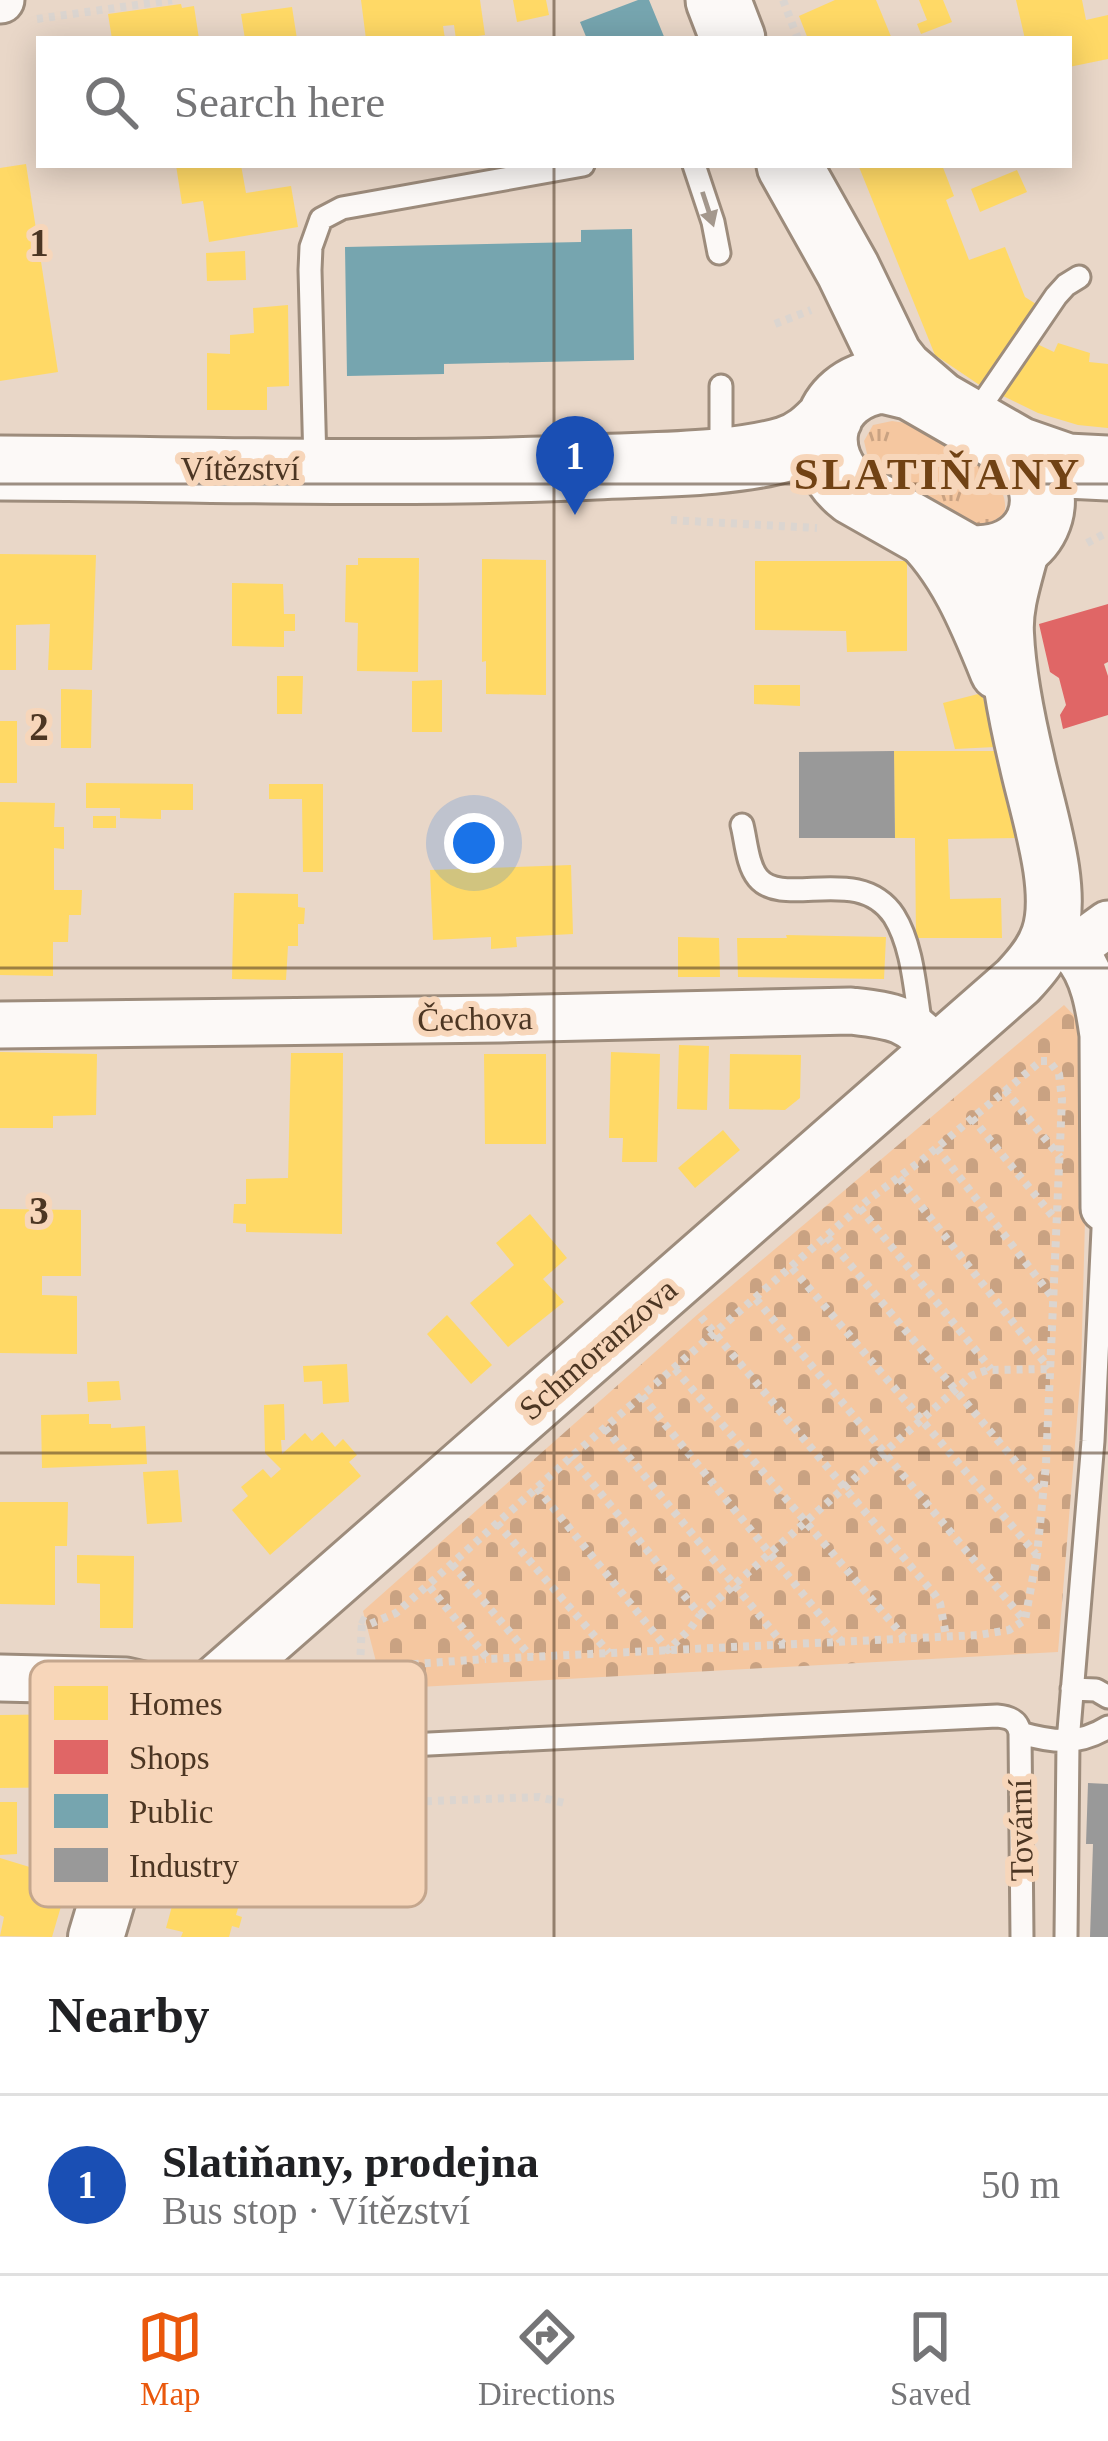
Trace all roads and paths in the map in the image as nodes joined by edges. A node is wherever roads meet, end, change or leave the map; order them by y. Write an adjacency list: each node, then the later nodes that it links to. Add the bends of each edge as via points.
1 (172, 0): 4 (path)
2 (718, 0): 5 (main road)
3 (783, 0): 6 (path)
4 (8, 7)
5 (732, 36)
6 (797, 36)
7 (566, 168): 18 (lane, via 342,208 321,219 310,270)
8 (695, 168): 11 (lane, one-way to 11)
9 (785, 168): 14 (main road, via 834,349)
10 (786, 168): 15 (main road, via 890,357)
11 (719, 253)
12 (1079, 277): 15 (lane, via 1056,296)
13 (721, 386): 20 (lane)
14 (832, 415): 15 (main road, Vítězství, via 848,393 883,381 912,388); 20 (main road, Vítězství, via 806,441); 22 (main road, via 824,446 834,473)
15 (977, 426): 17 (main road, via 1067,466); 23 (main road, via 1037,472 1042,510)
16 (0, 468): 18 (main road, Vítězství)
17 (1108, 468)
18 (315, 470): 19 (main road, Vítězství)
19 (481, 470): 20 (main road, Vítězství); 22 (main road, Vítězství, via 794,490)
20 (728, 471)
21 (1108, 506): 23 (main road)
22 (898, 518): 23 (main road, via 967,557 1000,556); 24 (street, via 938,554 969,606)
23 (1027, 538): 24 (street, via 1006,622)
24 (1026, 760): 26 (street, via 1053,902)
25 (742, 825): 28 (lane, via 763,883 857,891 887,907 905,941)
26 (1076, 937): 28 (street, Schmoranzova); 35 (street, via 1102,1035)
27 (0, 1024): 28 (street, Čechova, via 832,1011 888,1016)
28 (929, 1042): 71 (street, Schmoranzova)
29 (1005, 1090): 30 (path); 32 (path); 32 (path, via 1041,1061 1056,1068)
30 (972, 1118): 31 (path); 36 (path)
31 (937, 1148): 33 (path); 39 (path)
32 (1060, 1157): 36 (path)
33 (898, 1178): 34 (path); 44 (path)
34 (860, 1208): 37 (path); 43 (path)
35 (1104, 1208): 77 (lane)
36 (1057, 1222): 39 (path)
37 (827, 1237): 38 (path); 45 (path)
38 (792, 1268): 40 (path); 47 (path)
39 (1053, 1298): 44 (path)
40 (756, 1299): 41 (path); 49 (path)
41 (716, 1334): 42 (path); 52 (path)
42 (675, 1370): 46 (path); 54 (path)
43 (991, 1370): 44 (path); 45 (path)
44 (1050, 1370): 53 (path)
45 (956, 1390): 47 (path); 53 (path)
46 (642, 1396): 48 (path); 56 (path)
47 (922, 1420): 49 (path); 57 (path)
48 (605, 1428): 50 (path); 59 (path)
49 (884, 1453): 52 (path); 61 (path)
50 (571, 1457): 51 (path); 60 (path)
51 (536, 1488): 55 (path); 67 (path)
52 (844, 1488): 54 (path); 63 (path, via 940,1603)
53 (1043, 1494): 57 (path)
54 (805, 1522): 56 (path); 64 (path)
55 (497, 1523): 58 (path); 68 (path)
56 (770, 1553): 59 (path); 65 (path)
57 (1037, 1556): 61 (path)
58 (452, 1564): 69 (path); 70 (path, via 428,1585)
59 (734, 1584): 60 (path); 66 (path)
60 (700, 1615): 67 (path)
61 (1024, 1620): 63 (path, via 1002,1631)
62 (362, 1621): 72 (path)
63 (946, 1636): 64 (path)
64 (904, 1638): 65 (path)
65 (841, 1641): 66 (path)
66 (784, 1644): 67 (path)
67 (668, 1650): 68 (path)
68 (609, 1653): 69 (path)
69 (531, 1657): 70 (path)
70 (488, 1659): 73 (path)
71 (242, 1661)
72 (360, 1661)
73 (426, 1663)
74 (1108, 1666): 77 (lane)
75 (0, 1678): 76 (street)
76 (30, 1679)
77 (1091, 1692): 80 (lane)
78 (1108, 1727): 80 (lane)
79 (1018, 1728): 80 (lane); 81 (lane, via 997,1716); 86 (lane, Tovární)
80 (1068, 1742): 87 (lane)
81 (426, 1744)
82 (426, 1801): 83 (path)
83 (569, 1804)
84 (106, 1907): 85 (street, Schmoranzova)
85 (97, 1937)
86 (1022, 1937)
87 (1066, 1937)

